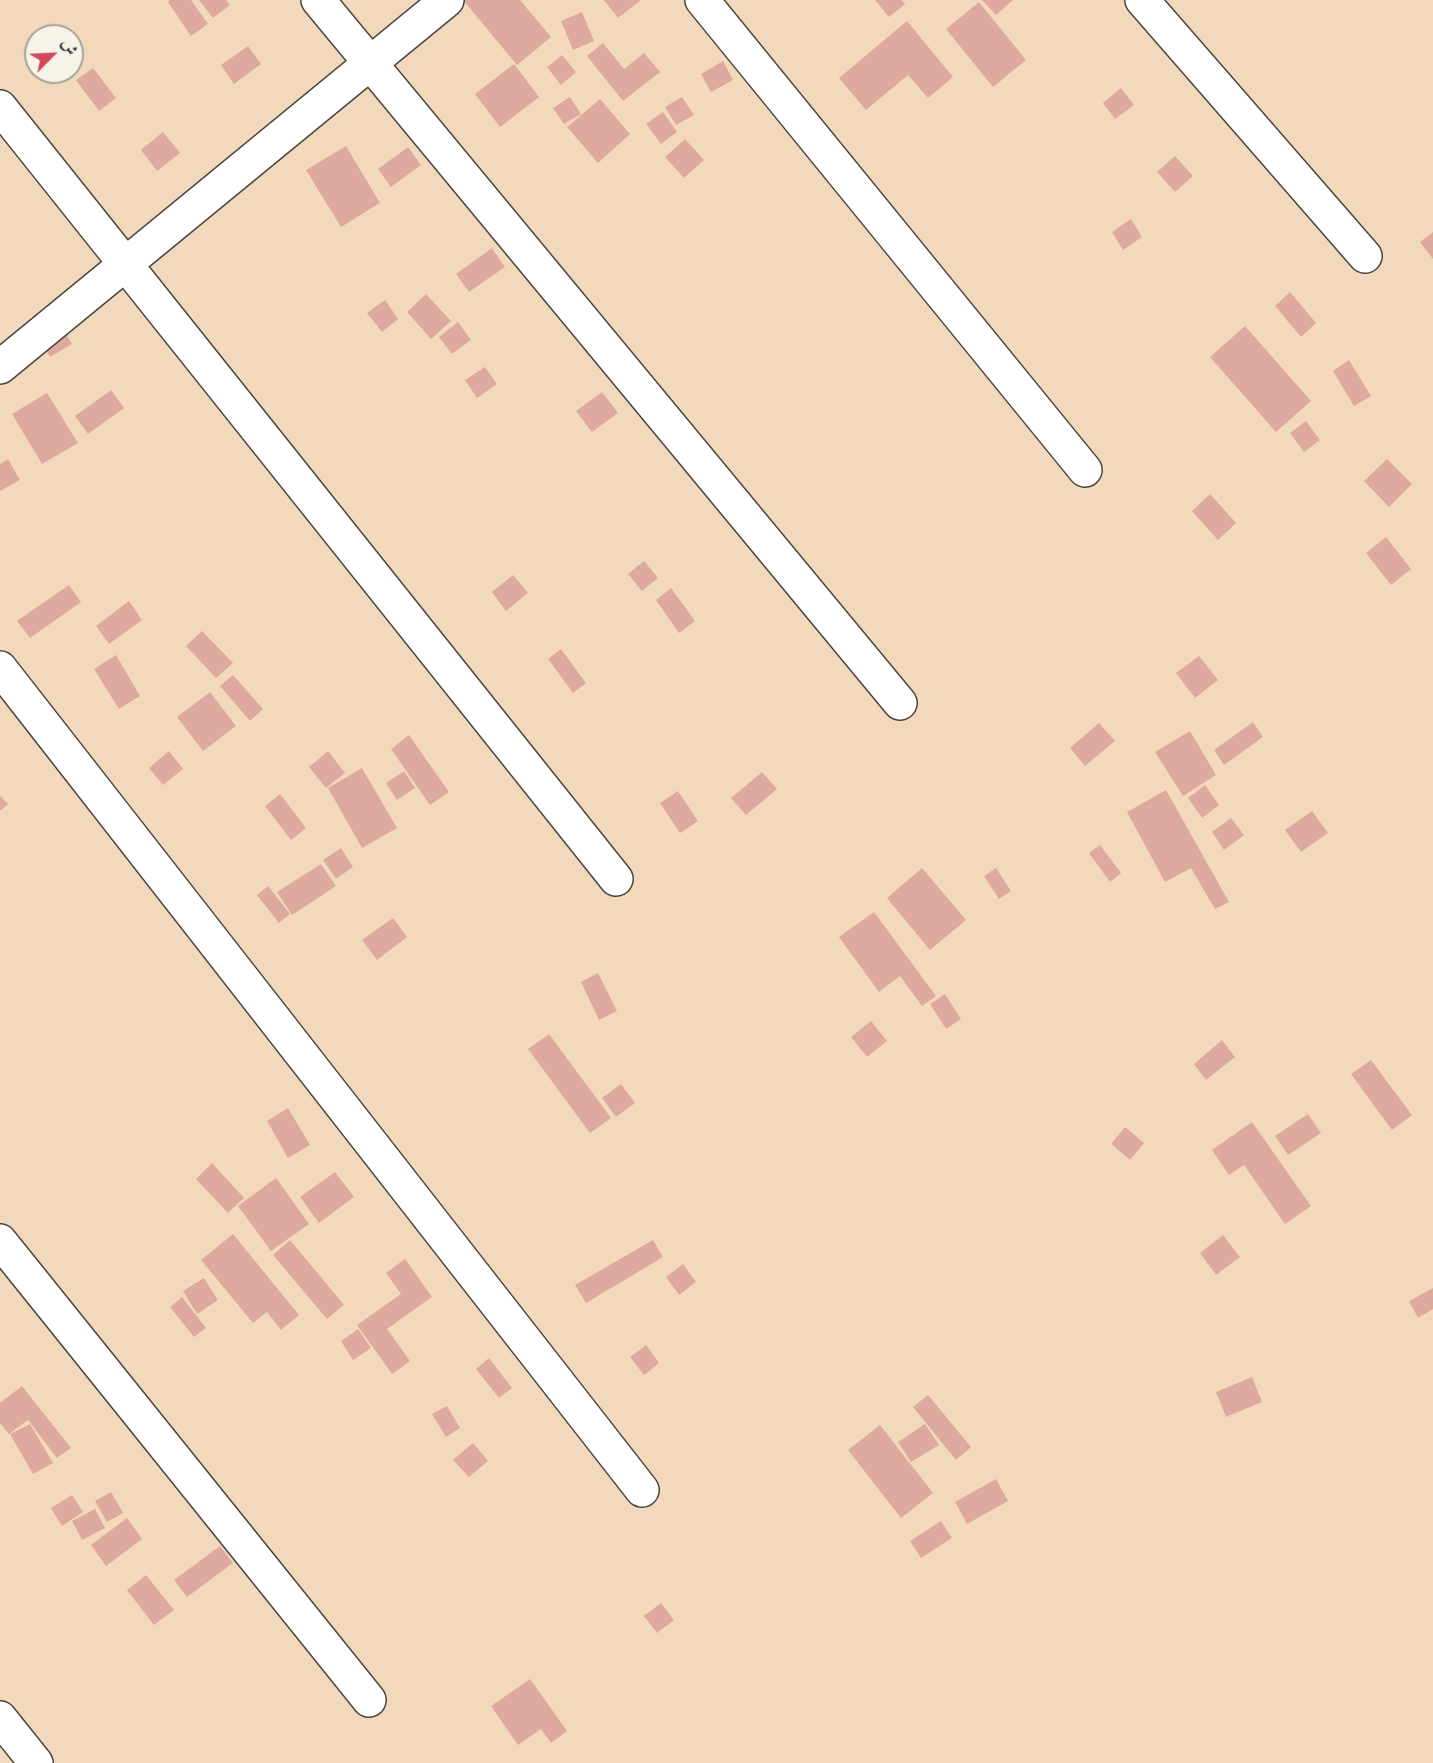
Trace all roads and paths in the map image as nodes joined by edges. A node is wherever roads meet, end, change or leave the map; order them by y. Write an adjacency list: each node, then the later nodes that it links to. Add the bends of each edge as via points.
1 (318, 0): 5 (street)
2 (447, 0): 5 (street)
3 (702, 0): 10 (street)
4 (1142, 0): 7 (street)
5 (369, 64): 8 (street); 12 (street)
6 (0, 107): 8 (street)
7 (1365, 256)
8 (125, 264): 9 (street); 13 (street)
9 (0, 367)
10 (1085, 471)
11 (0, 668): 15 (street)
12 (900, 703)
13 (616, 879)
14 (0, 1241): 16 (street)
15 (642, 1490)
16 (369, 1700)
17 (0, 1718): 18 (street)
18 (36, 1763)

